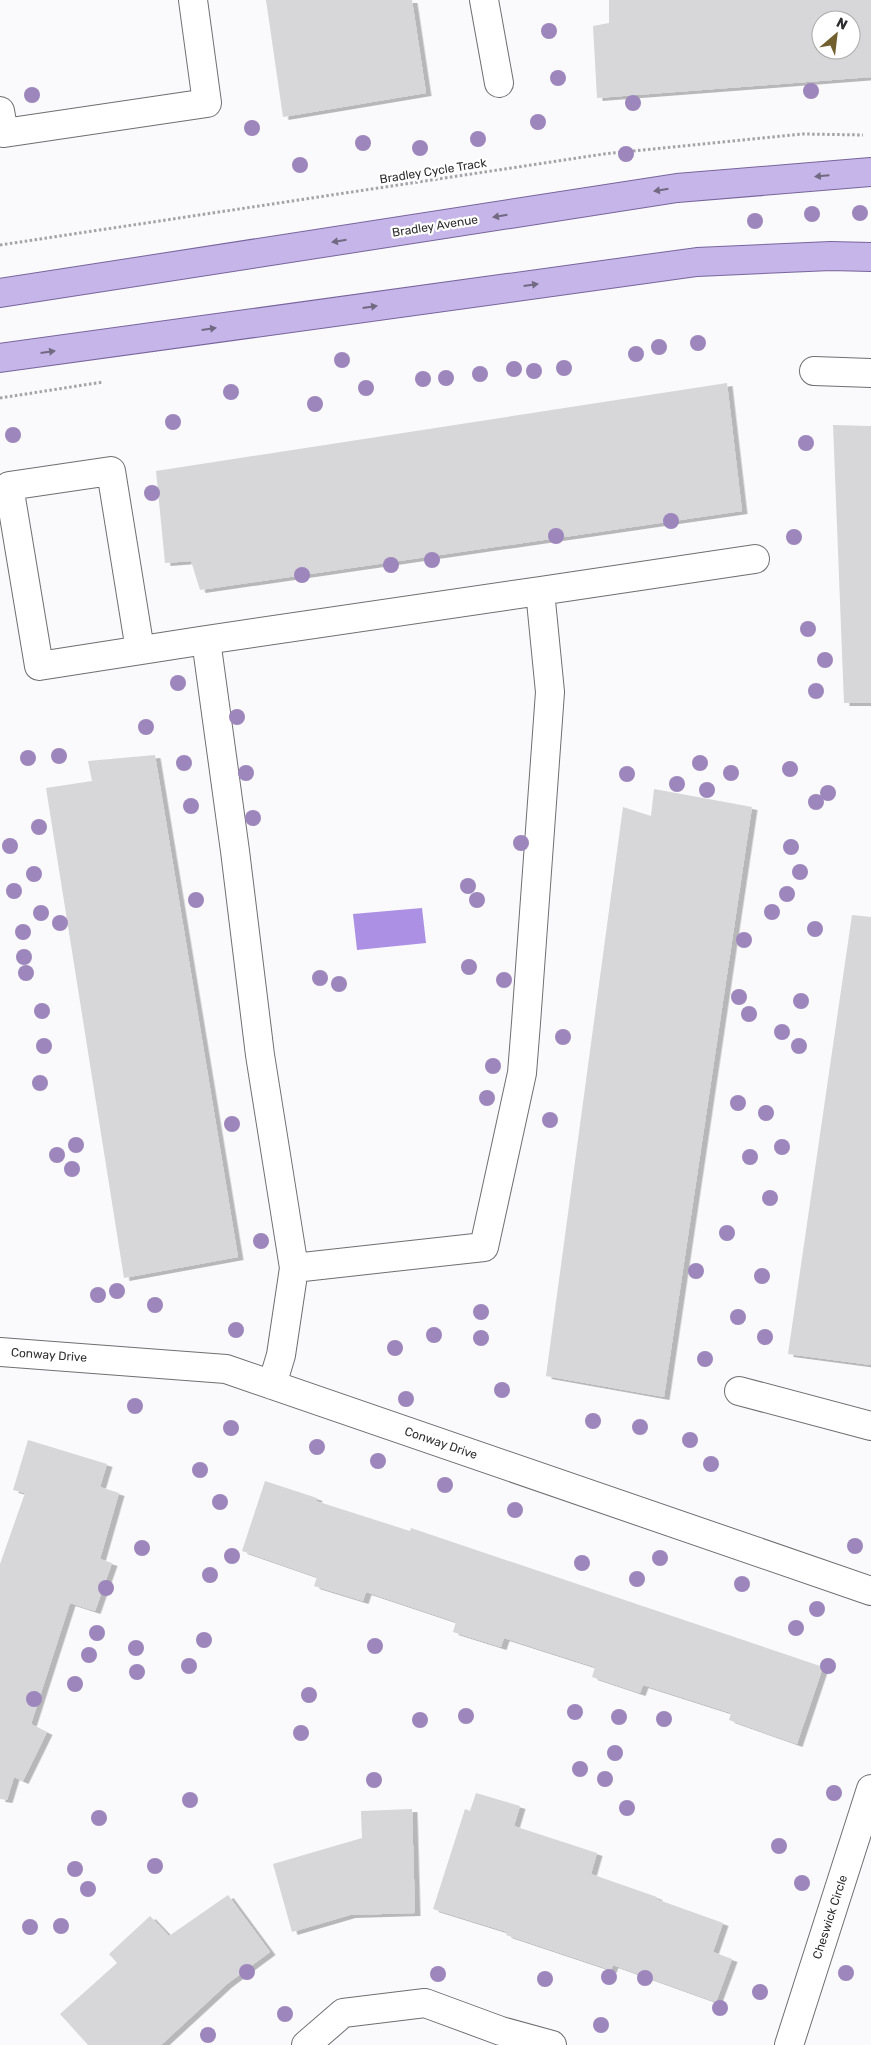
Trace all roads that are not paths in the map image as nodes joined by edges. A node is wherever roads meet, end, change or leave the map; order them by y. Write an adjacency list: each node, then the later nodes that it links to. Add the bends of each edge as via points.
1 (193, 0): 4 (street, via 207,103 4,133)
2 (484, 0): 3 (street)
3 (499, 83)
4 (0, 111)
5 (871, 172): 7 (main road, Bradley Avenue, one-way to 7, via 677,188)
6 (871, 256): 8 (main road, one-way to 6, via 697,262)
7 (0, 293)
8 (0, 358)
9 (814, 371): 10 (street)
10 (871, 373)
11 (755, 559): 12 (street)
12 (540, 591): 13 (street); 15 (street, via 550,692 522,1073 484,1247)
13 (206, 640): 14 (street); 15 (street, via 260,1055)
14 (140, 650): 14 (street, via 39,666 9,486 111,471)
15 (294, 1268): 17 (street, via 281,1355)
16 (0, 1352): 17 (street, Conway Drive, via 226,1369)
17 (272, 1385): 20 (street, Conway Drive)
18 (739, 1391): 19 (street)
19 (871, 1426)
20 (871, 1591)
21 (871, 1789): 24 (street, Cheswick Circle)
22 (306, 2045): 23 (street, via 343,2013 426,2003 501,2031)
23 (552, 2045)
24 (789, 2045)

